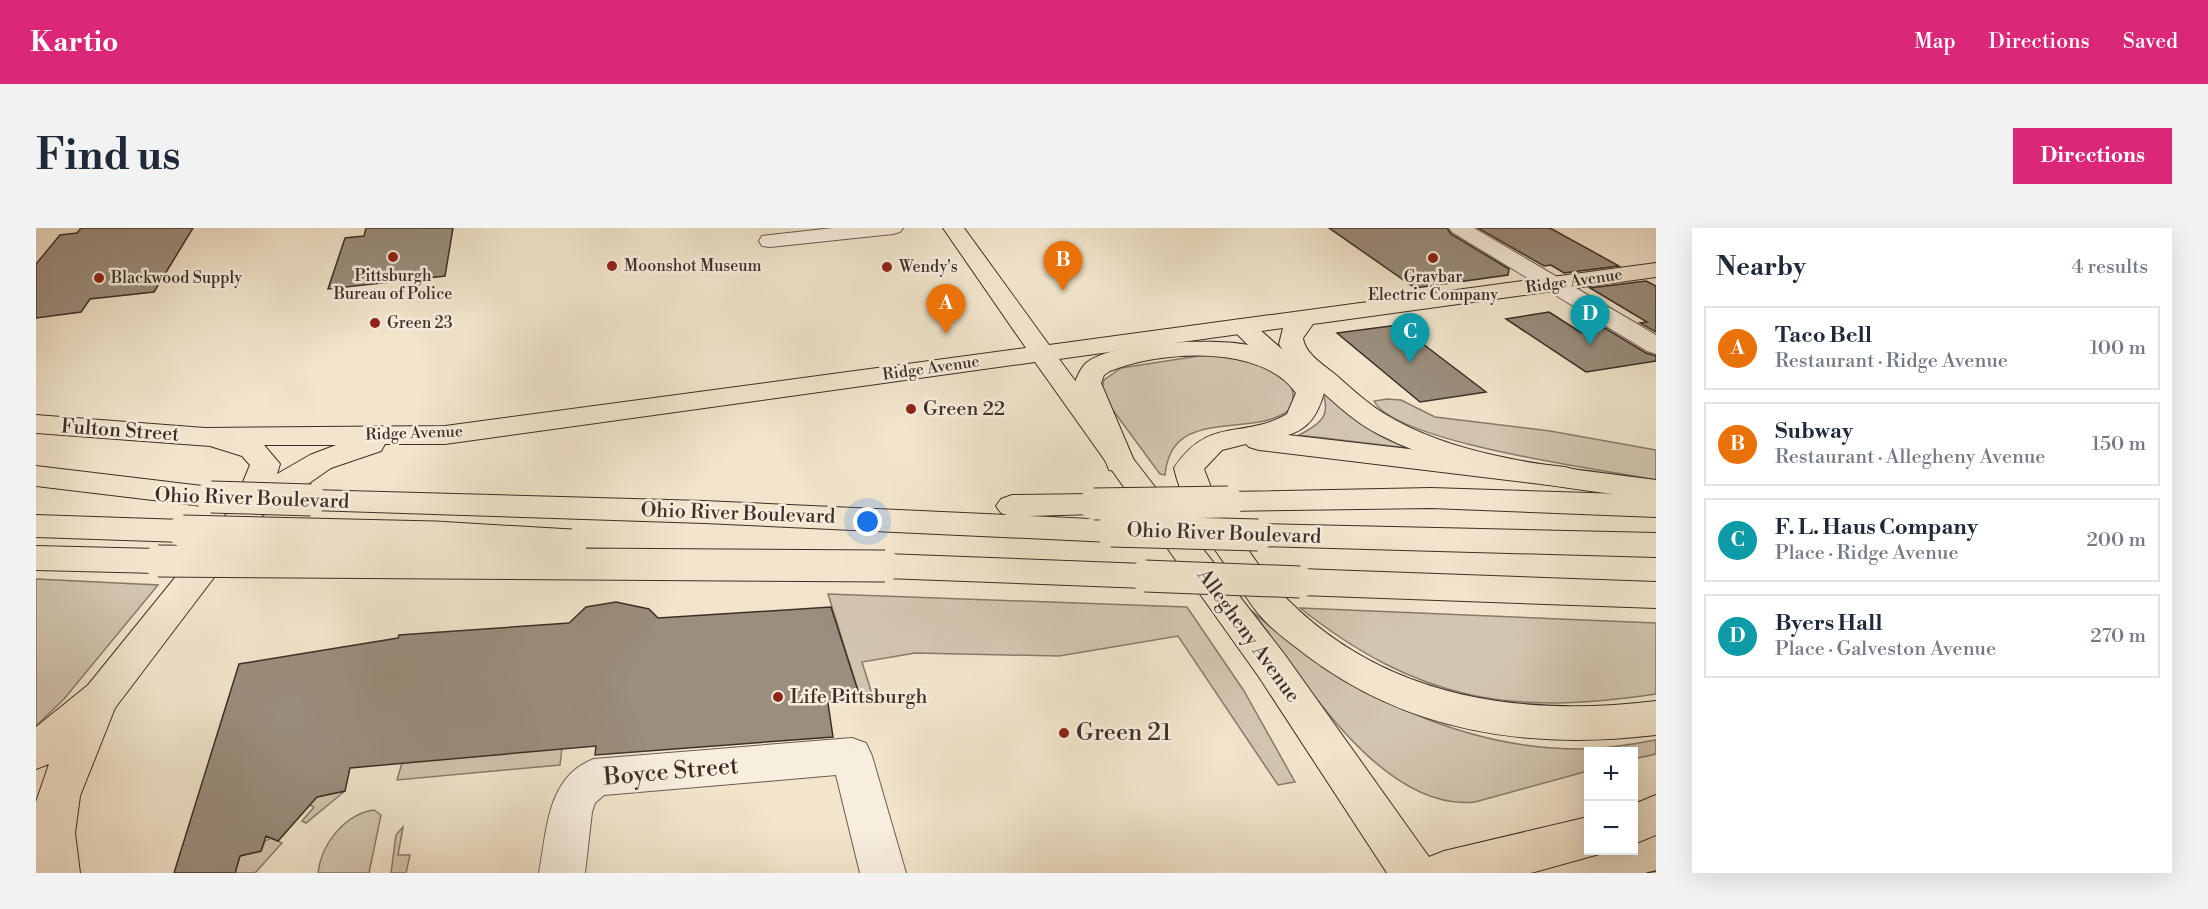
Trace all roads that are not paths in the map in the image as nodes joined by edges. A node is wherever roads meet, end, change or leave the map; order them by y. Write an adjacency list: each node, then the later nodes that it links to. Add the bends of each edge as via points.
1 (893, 228): 4 (street)
2 (953, 228): 10 (main road, Allegheny Avenue)
3 (1459, 228): 6 (street)
4 (770, 241)
5 (1656, 270): 6 (main road, Ridge Avenue)
6 (1553, 284): 7 (main road, Ridge Avenue); 9 (street)
7 (1306, 317): 8 (main road, Ridge Avenue); 18 (main road, via 1291,331 1293,346 1306,363 1372,418 1447,451)
8 (1241, 326): 10 (main road, Ridge Avenue); 11 (main road)
9 (1656, 346)
10 (1043, 353): 13 (main road, Ridge Avenue); 16 (main road, Allegheny Avenue)
11 (1300, 379): 15 (main road, via 1310,393 1308,409 1298,422); 16 (main road, via 1269,362 1226,348 1127,358 1101,365 1090,375 1088,383)
12 (36, 424): 14 (main road, Fulton Street)
13 (445, 435): 14 (main road, Ridge Avenue); 23 (main road, via 338,453 309,466)
14 (205, 436): 23 (main road, via 252,450 265,464)
15 (1212, 444): 18 (main road, via 1275,441); 31 (main road, via 1189,468 1192,487 1213,523 1274,608 1358,673 1442,708 1540,725 1610,726)
16 (1120, 463): 41 (main road, Allegheny Avenue, via 1272,666)
17 (36, 476): 21 (main road)
18 (1565, 477): 19 (main road)
19 (1656, 490)
20 (36, 492): 21 (main road, Ohio River Boulevard)
21 (211, 497): 24 (main road, Ohio River Boulevard, bridge, via 704,512)
22 (1656, 506): 24 (main road, bridge, via 1431,498 1228,502)
23 (246, 511): 30 (main road)
24 (1102, 517): 26 (main road, Ohio River Boulevard, bridge, via 1258,535)
25 (36, 526): 28 (main road, bridge, via 499,540)
26 (1656, 545)
27 (36, 558): 28 (main road, bridge)
28 (885, 566): 29 (main road, bridge)
29 (1656, 595)
30 (102, 696): 32 (main road); 38 (main road, via 63,782 53,827)
31 (1656, 718)
32 (36, 751)
33 (1656, 815): 34 (main road)
34 (1638, 824)
35 (1656, 824): 36 (main road)
36 (1638, 826)
37 (1584, 839): 42 (main road)
38 (57, 873)
39 (562, 873): 40 (street, Boyce Street, via 571,812 578,793 594,777 852,756)
40 (883, 873)
41 (1413, 873)
42 (1444, 873)

